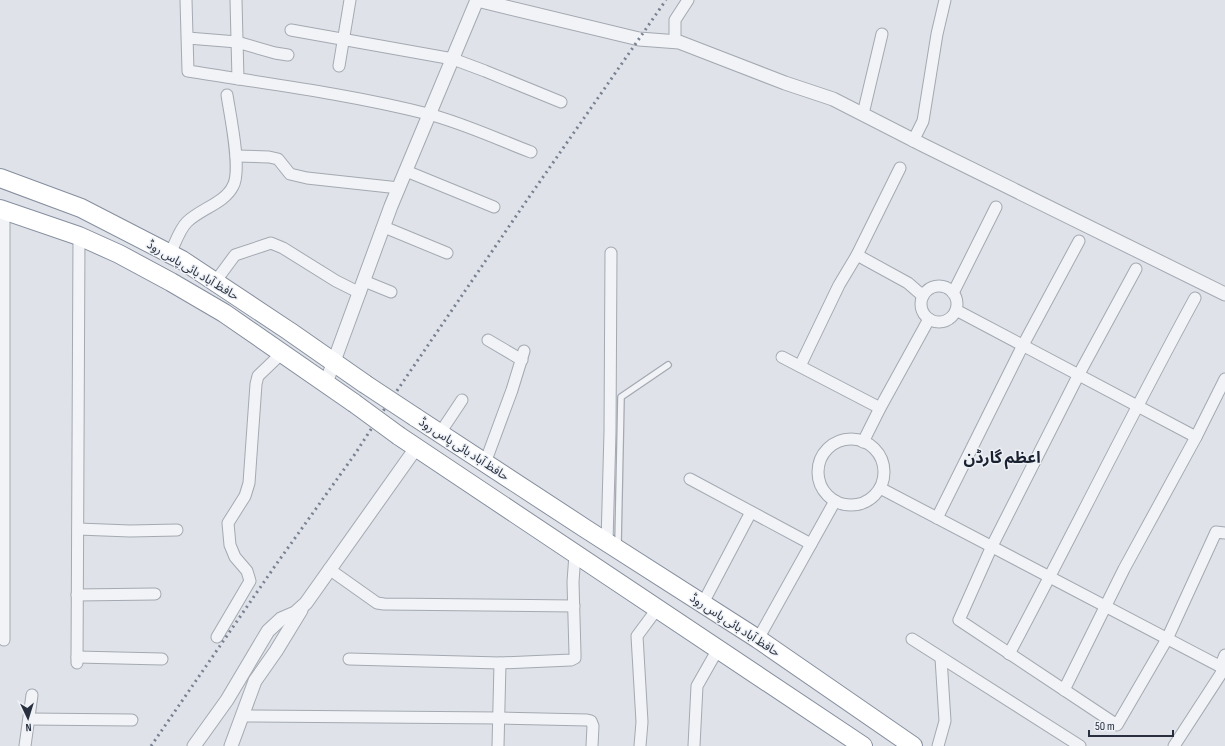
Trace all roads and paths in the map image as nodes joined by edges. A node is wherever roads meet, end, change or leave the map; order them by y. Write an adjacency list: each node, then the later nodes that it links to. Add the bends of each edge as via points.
1 (186, 0): 9 (street)
2 (236, 0): 12 (street)
3 (350, 0): 10 (street)
4 (477, 0): 11 (street, via 639,39); 14 (street)
5 (688, 0): 11 (street, via 676,20)
6 (945, 0): 21 (street, via 923,121)
7 (291, 30): 10 (street)
8 (882, 34): 20 (street)
9 (188, 38): 12 (street); 16 (street, via 188,71)
10 (343, 39): 14 (street); 15 (street)
11 (675, 41): 20 (street, via 833,99)
12 (237, 42): 13 (street, via 275,53); 16 (street)
13 (288, 54)
14 (453, 59): 18 (street); 19 (street)
15 (339, 66)
16 (238, 79): 19 (street, via 338,95)
17 (227, 95): 23 (street)
18 (561, 102)
19 (429, 114): 22 (street); 25 (street)
20 (863, 114): 21 (street)
21 (913, 141): 43 (street)
22 (531, 152)
23 (236, 156): 27 (street, via 278,159 290,174 307,178); 36 (street, via 236,178 233,187 188,222)
24 (900, 168): 37 (street)
25 (406, 171): 27 (street); 28 (street)
26 (0, 178): 36 (highway, حافظ آباد بائی پاس روڈ, via 81,208)
27 (399, 188): 31 (street)
28 (494, 206)
29 (996, 207): 42 (street)
30 (2, 210): 32 (highway, حافظ آباد بائی پاس روڈ); 61 (street)
31 (384, 227): 34 (street); 40 (street)
32 (79, 236): 50 (highway, حافظ آباد بائی پاس روڈ, via 171,282 224,313); 73 (street)
33 (1080, 241): 49 (street)
34 (447, 253)
35 (611, 253): 78 (street, via 610,432)
36 (170, 254): 39 (highway, حافظ آباد بائی پاس روڈ)
37 (857, 255): 44 (street, via 908,283); 54 (street, via 839,285)
38 (1136, 269): 55 (street)
39 (216, 282): 40 (street, via 235,255 271,243 336,281); 52 (highway, حافظ آباد بائی پاس روڈ)
40 (362, 287): 41 (street); 52 (street)
41 (391, 292)
42 (953, 293): 44 (street, via 938,286 928,290); 46 (street, via 956,298)
43 (1225, 294)
44 (923, 296): 47 (street, via 922,310)
45 (1195, 298): 59 (street)
46 (956, 310): 47 (street, via 944,321); 49 (street)
47 (929, 319): 60 (street)
48 (488, 340): 66 (street, via 523,355)
49 (1023, 345): 55 (street); 72 (street)
50 (282, 353): 57 (highway, حافظ آباد بائی پاس روڈ); 90 (street, via 258,376 249,483 245,496 228,523 230,545 235,557 247,571 250,581)
51 (782, 357): 54 (street)
52 (334, 362): 57 (street); 62 (highway, حافظ آباد بائی پاس روڈ, bridge)
53 (668, 364): 78 (lane, via 621,397)
54 (800, 366): 60 (street)
55 (1079, 374): 59 (street); 79 (street)
56 (1225, 379): 63 (street)
57 (326, 383): 65 (highway, حافظ آباد بائی پاس روڈ, bridge)
58 (462, 400): 62 (street)
59 (1138, 406): 63 (street); 82 (street)
60 (880, 408): 64 (street)
61 (2, 411): 67 (street)
62 (440, 433): 66 (highway, حافظ آباد بائی پاس روڈ)
63 (1196, 437): 88 (street)
64 (863, 442): 69 (street, via 877,452 882,463 884,476); 70 (street, via 841,441 830,447 822,456 818,469 819,482 825,493)
65 (416, 448): 80 (highway, حافظ آباد بائی پاس روڈ); 81 (street)
66 (485, 463): 78 (highway, حافظ آباد بائی پاس روڈ)
67 (2, 470): 75 (street)
68 (690, 479): 71 (street)
69 (880, 488): 70 (street, via 871,498 860,504 847,505); 72 (street)
70 (835, 501): 77 (street)
71 (751, 512): 77 (street); 86 (street)
72 (937, 518): 79 (street)
73 (78, 529): 74 (street); 84 (street)
74 (177, 530)
75 (2, 532): 94 (street)
76 (1225, 533): 93 (street, via 1216,532)
77 (811, 544): 91 (street)
78 (613, 546): 86 (highway, حافظ آباد بائی پاس روڈ)
79 (992, 546): 82 (street); 96 (street, via 959,620)
80 (575, 554): 87 (street, via 572,582); 89 (highway, حافظ آباد بائی پاس روڈ)
81 (329, 569): 85 (street); 87 (street, via 377,603)
82 (1050, 577): 88 (street); 96 (street)
83 (155, 594): 84 (street)
84 (77, 595): 99 (street, via 77,660)
85 (306, 603): 105 (street, via 255,681); 110 (street, via 268,631 227,700)
86 (702, 603): 91 (highway, حافظ آباد بائی پاس روڈ)
87 (574, 606): 101 (street, via 574,658)
88 (1105, 606): 93 (street); 103 (street)
89 (657, 609): 95 (highway, حافظ آباد بائی پاس روڈ); 114 (street, via 637,636 642,722)
90 (217, 637)
91 (758, 639): 117 (highway, حافظ آباد بائی پاس روڈ)
92 (912, 639): 98 (street)
93 (1167, 639): 102 (street); 103 (street, via 1117,725)
94 (4, 640)
95 (718, 649): 115 (street, via 697,686); 116 (highway, حافظ آباد بائی پاس روڈ)
96 (1009, 654): 103 (street)
97 (1225, 655): 102 (street)
98 (941, 658): 118 (street, via 945,721); 119 (street)
99 (162, 659)
100 (349, 659): 101 (street)
101 (500, 663): 107 (street)
102 (1223, 668): 120 (street)
103 (1064, 690)
104 (32, 695): 106 (street)
105 (243, 716): 107 (street); 111 (street)
106 (29, 718): 108 (street); 109 (street)
107 (498, 718): 112 (street); 113 (street, via 591,721)
108 (132, 720)
109 (25, 746)
110 (194, 746)
111 (231, 746)
112 (498, 746)
113 (592, 746)
114 (640, 746)
115 (694, 746)
116 (863, 746)
117 (913, 746)
118 (938, 746)
119 (1080, 746)
120 (1174, 746)

